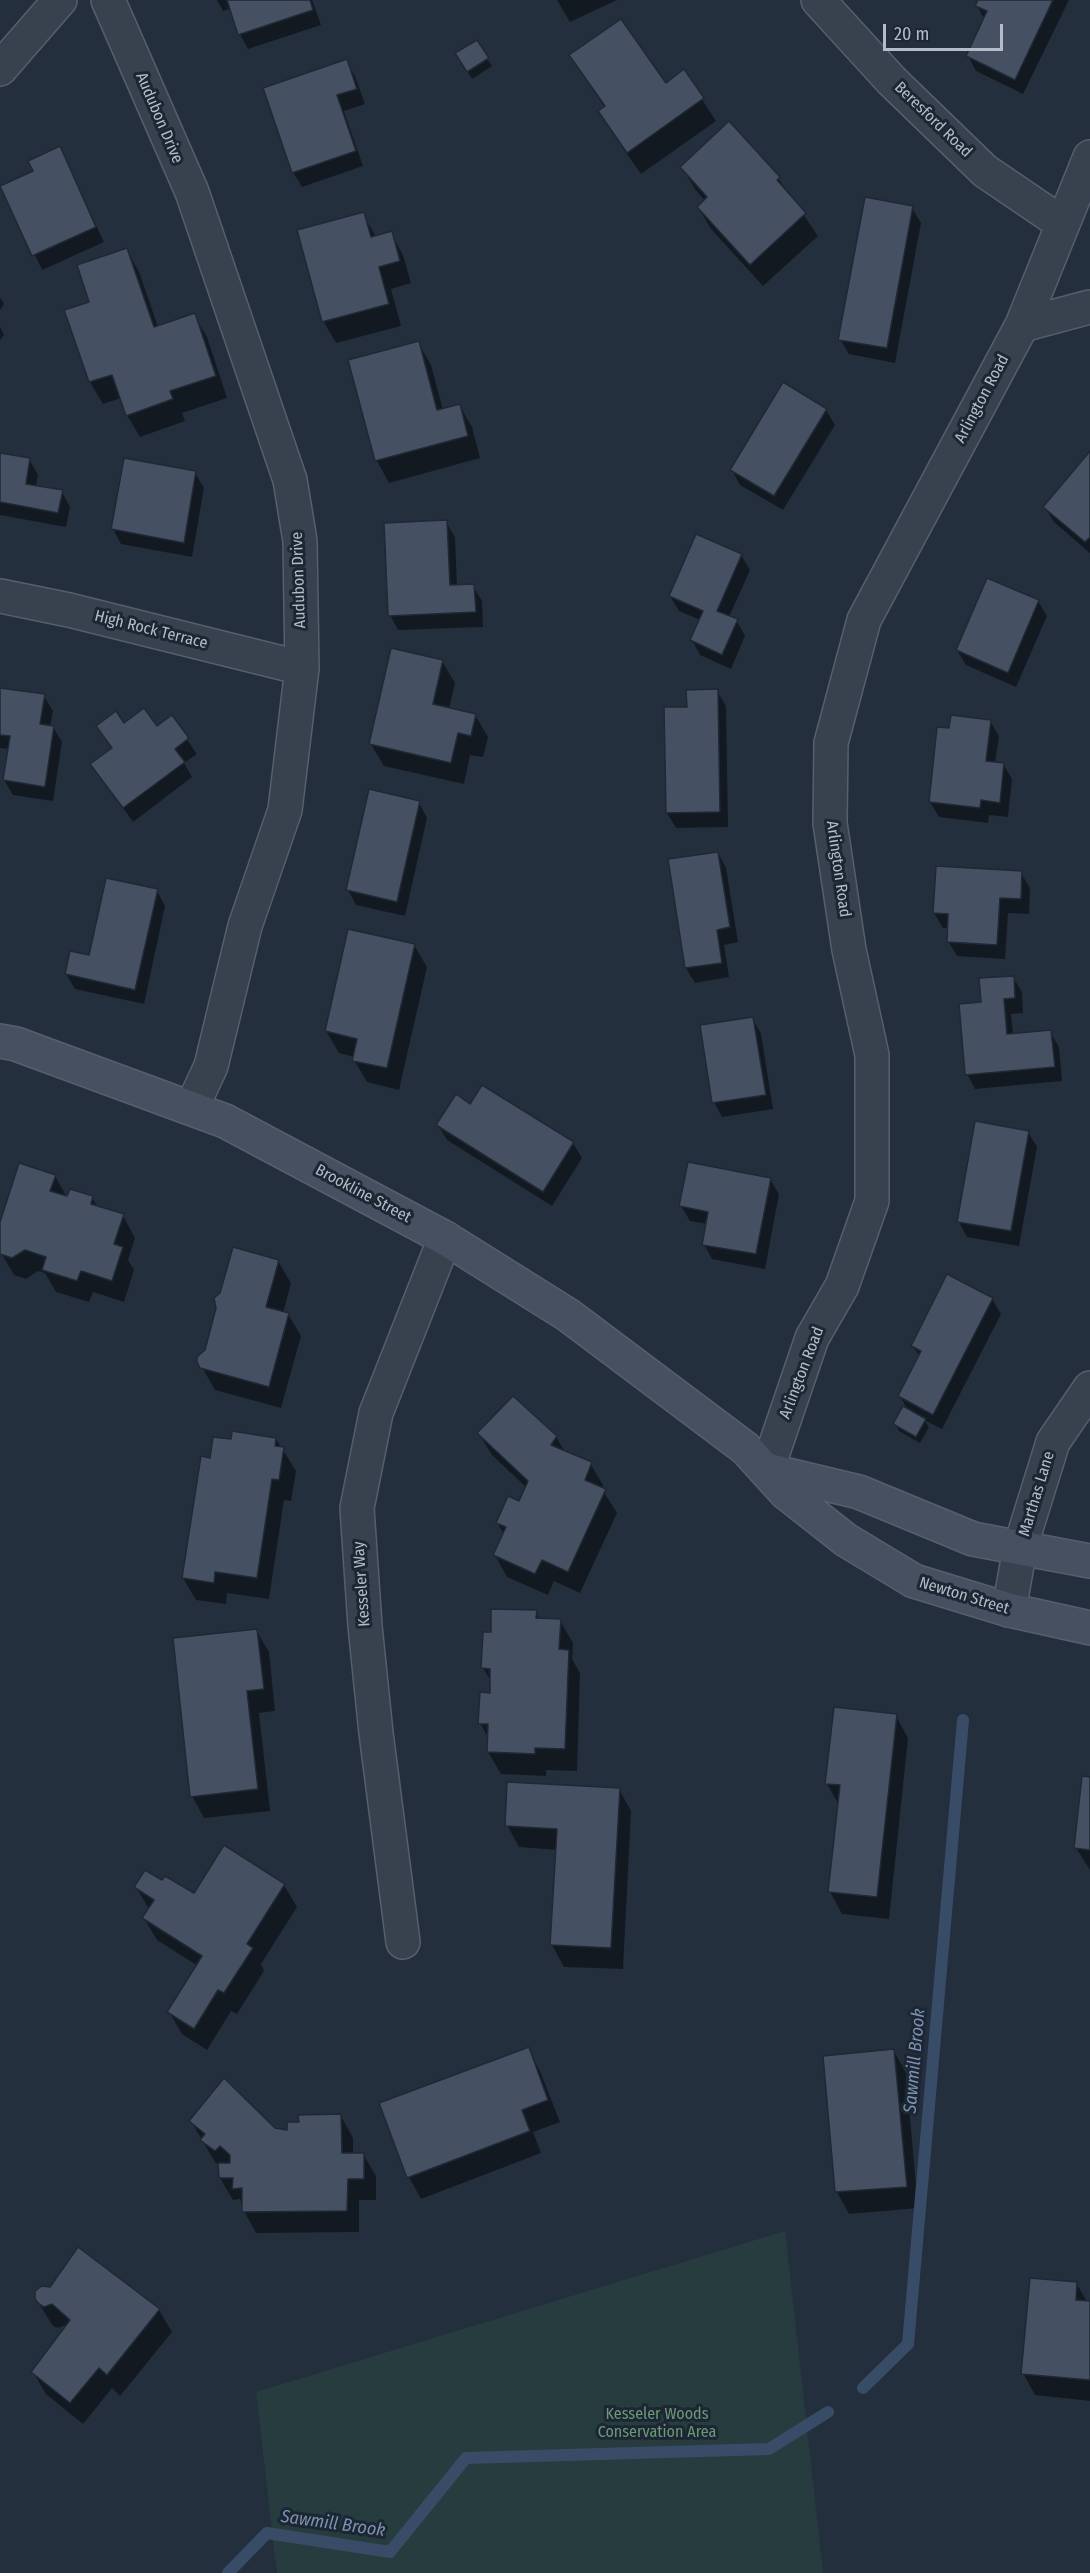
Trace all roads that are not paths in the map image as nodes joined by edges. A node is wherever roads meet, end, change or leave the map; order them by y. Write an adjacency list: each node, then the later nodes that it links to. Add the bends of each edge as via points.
1 (60, 0): 4 (street)
2 (108, 0): 10 (street, Audubon Drive, via 192,192 290,480 300,541)
3 (818, 0): 6 (street, Beresford Road, via 892,81 986,171)
4 (0, 69)
5 (1090, 157): 6 (street, Arlington Road)
6 (1063, 224): 8 (street, Arlington Road)
7 (1090, 307): 8 (street)
8 (1022, 325): 16 (street, Arlington Road, via 864,620 831,743 830,823 849,950 872,1055 872,1201 843,1286 812,1338)
9 (0, 596): 10 (street, High Rock Terrace)
10 (302, 668): 12 (street, Audubon Drive, via 285,810 245,926 212,1066)
11 (0, 1041): 12 (main road, Brookline Street)
12 (192, 1107): 13 (main road, Brookline Street)
13 (445, 1238): 15 (main road, Brookline Street, via 568,1315); 21 (street, Kesseler Way, via 376,1413 357,1508 373,1709)
14 (1090, 1388): 17 (street, Marthas Lane, via 1053,1442)
15 (694, 1409): 16 (main road, Newton Street)
16 (767, 1470): 17 (main road, via 859,1492 973,1539); 19 (main road, Newton Street, via 785,1492 846,1540 914,1581)
17 (1020, 1548): 18 (main road); 19 (street, Marthas Lane)
18 (1090, 1561)
19 (1009, 1610): 20 (main road, Newton Street)
20 (1090, 1628)
21 (403, 1942)

